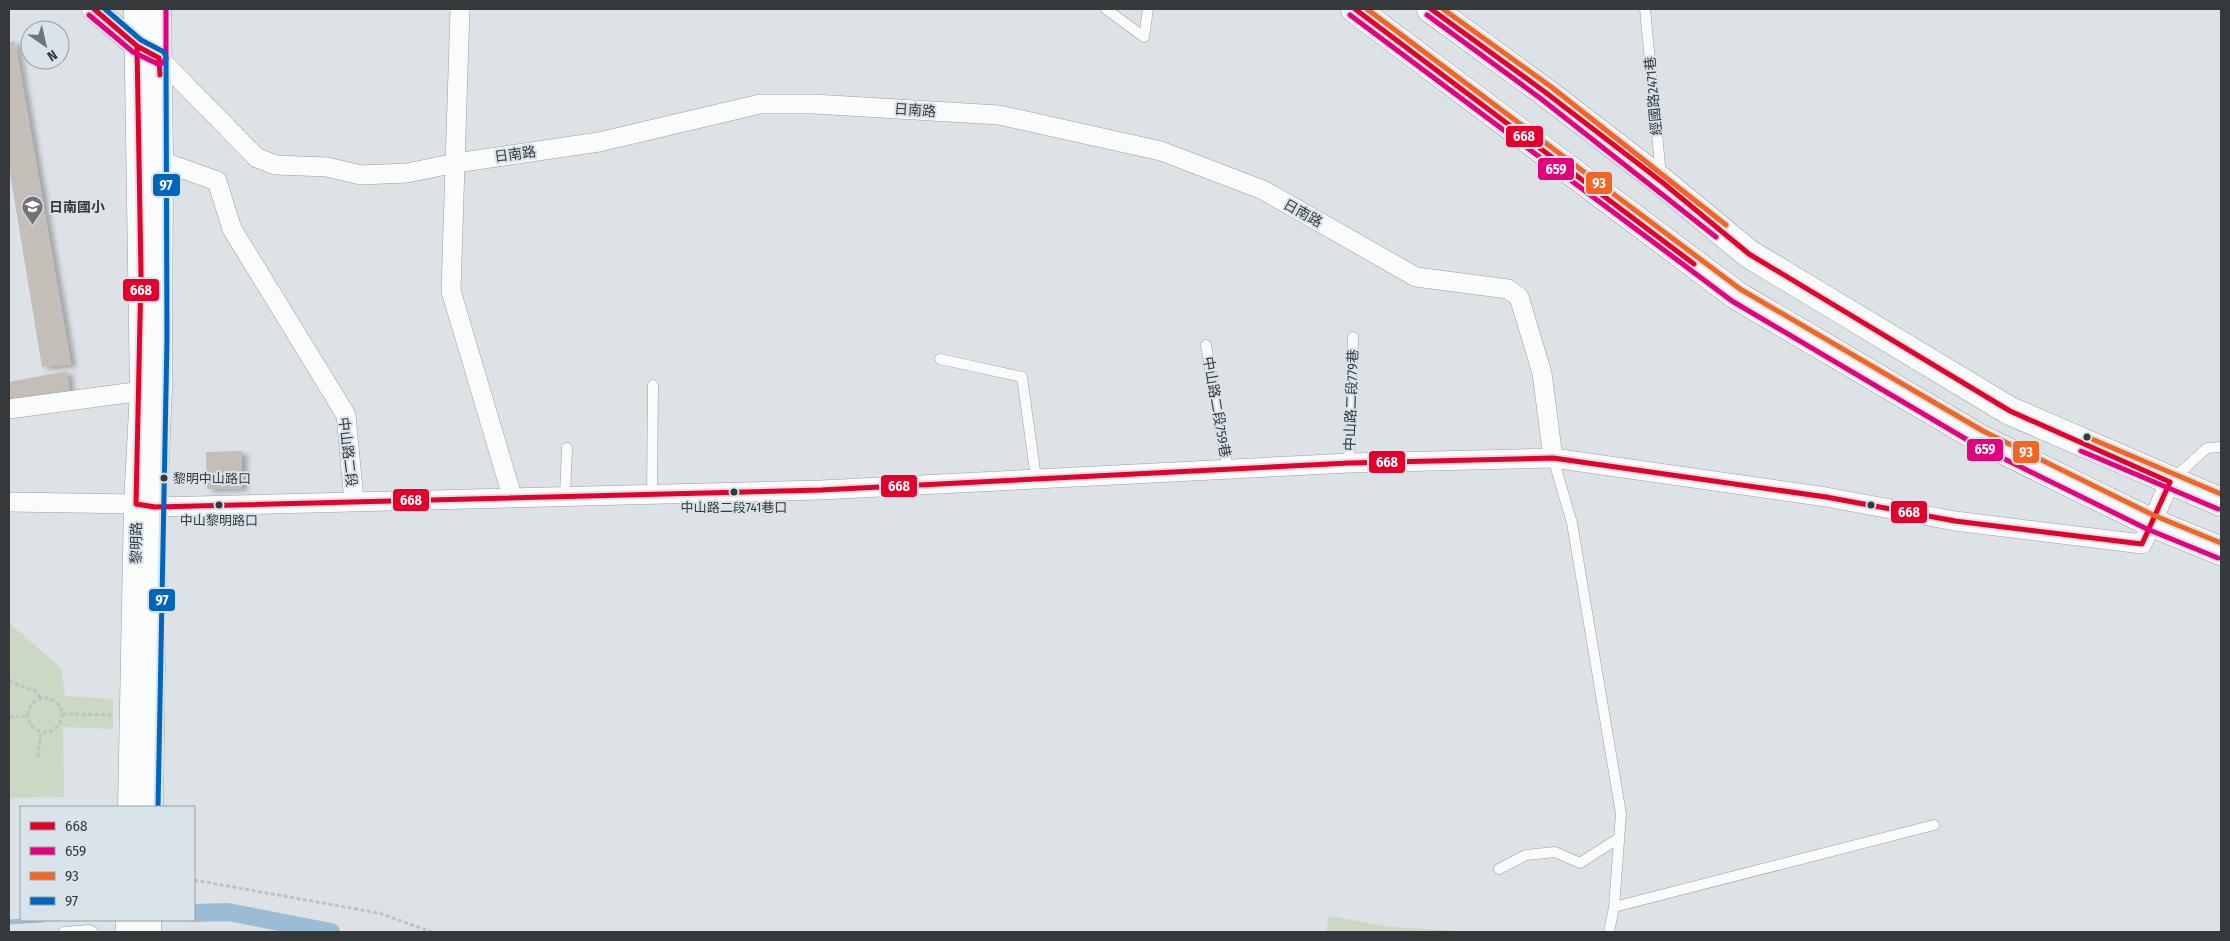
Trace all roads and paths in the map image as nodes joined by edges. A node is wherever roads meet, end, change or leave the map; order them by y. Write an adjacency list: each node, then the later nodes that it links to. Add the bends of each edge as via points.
1 (94, 9): 10 (street)
2 (136, 9): 10 (street, 黎明路)
3 (159, 9): 11 (street, 黎明路)
4 (460, 9): 13 (street)
5 (1106, 9): 6 (lane, via 1144,38)
6 (1148, 9)
7 (1355, 9): 35 (main road, via 1736,295 1980,438)
8 (1431, 9): 14 (main road)
9 (1645, 9): 14 (lane, 經國路2471巷)
10 (137, 46): 11 (street); 12 (street, 黎明路)
11 (159, 58): 12 (street, 黎明路); 13 (street, 日南路, via 257,158 276,165 327,167 362,175 407,173)
12 (151, 160): 19 (street, 黎明路); 31 (street, 中山路二段, via 217,181 232,229 346,415); 34 (street, 黎明路, via 160,387)
13 (456, 163): 23 (street, 日南路, via 599,142 760,104 999,115 1161,151 1263,190 1416,277 1508,289 1519,297 1542,373); 30 (street, via 451,291)
14 (1662, 182): 27 (main road, via 1749,254 2010,411)
15 (1353, 337): 24 (lane, 中山路二段779巷)
16 (1206, 345): 25 (lane, 中山路二段759巷)
17 (940, 359): 26 (lane, via 1022,376)
18 (653, 385): 28 (lane)
19 (142, 391): 20 (street); 34 (street, 黎明路)
20 (9, 410)
21 (2221, 447): 27 (lane, via 2207,448)
22 (567, 448): 29 (lane)
23 (1553, 458): 24 (street, 中山路二段); 35 (street, 中山路二段, via 1826,497 1955,521 2142,544); 48 (lane, via 1572,523 1621,814)
24 (1349, 463): 25 (street, 中山路二段)
25 (1228, 469): 26 (street, 中山路二段)
26 (1036, 478): 28 (street, 中山路二段, via 820,490)
27 (2170, 482): 33 (main road); 35 (street)
28 (652, 494): 29 (street, 中山路二段)
29 (566, 495): 30 (street, 中山路二段)
30 (512, 496): 31 (street, 中山路二段)
31 (354, 501): 34 (street)
32 (9, 502): 34 (street)
33 (2221, 502)
34 (146, 506): 41 (street, 黎明路); 46 (street, 黎明路)
35 (2150, 522): 36 (main road)
36 (2221, 551)
37 (9, 681): 38 (path, via 35,691)
38 (42, 699): 39 (path, via 56,702); 40 (path, via 31,706)
39 (62, 714): 41 (path); 43 (path, via 56,728)
40 (28, 716): 42 (path); 43 (path, via 32,726)
41 (132, 716): 45 (street, 黎明路)
42 (9, 717)
43 (41, 732): 44 (path)
44 (38, 757)
45 (130, 806)
46 (151, 806)
47 (1934, 825): 51 (lane)
48 (1619, 838): 49 (lane, via 1580,863 1555,852 1526,855); 51 (lane)
49 (1499, 868)
50 (195, 880): 54 (path, via 379,913)
51 (1614, 907): 55 (lane)
52 (64, 932): 53 (lane)
53 (93, 932)
54 (432, 932)
55 (1609, 932)

